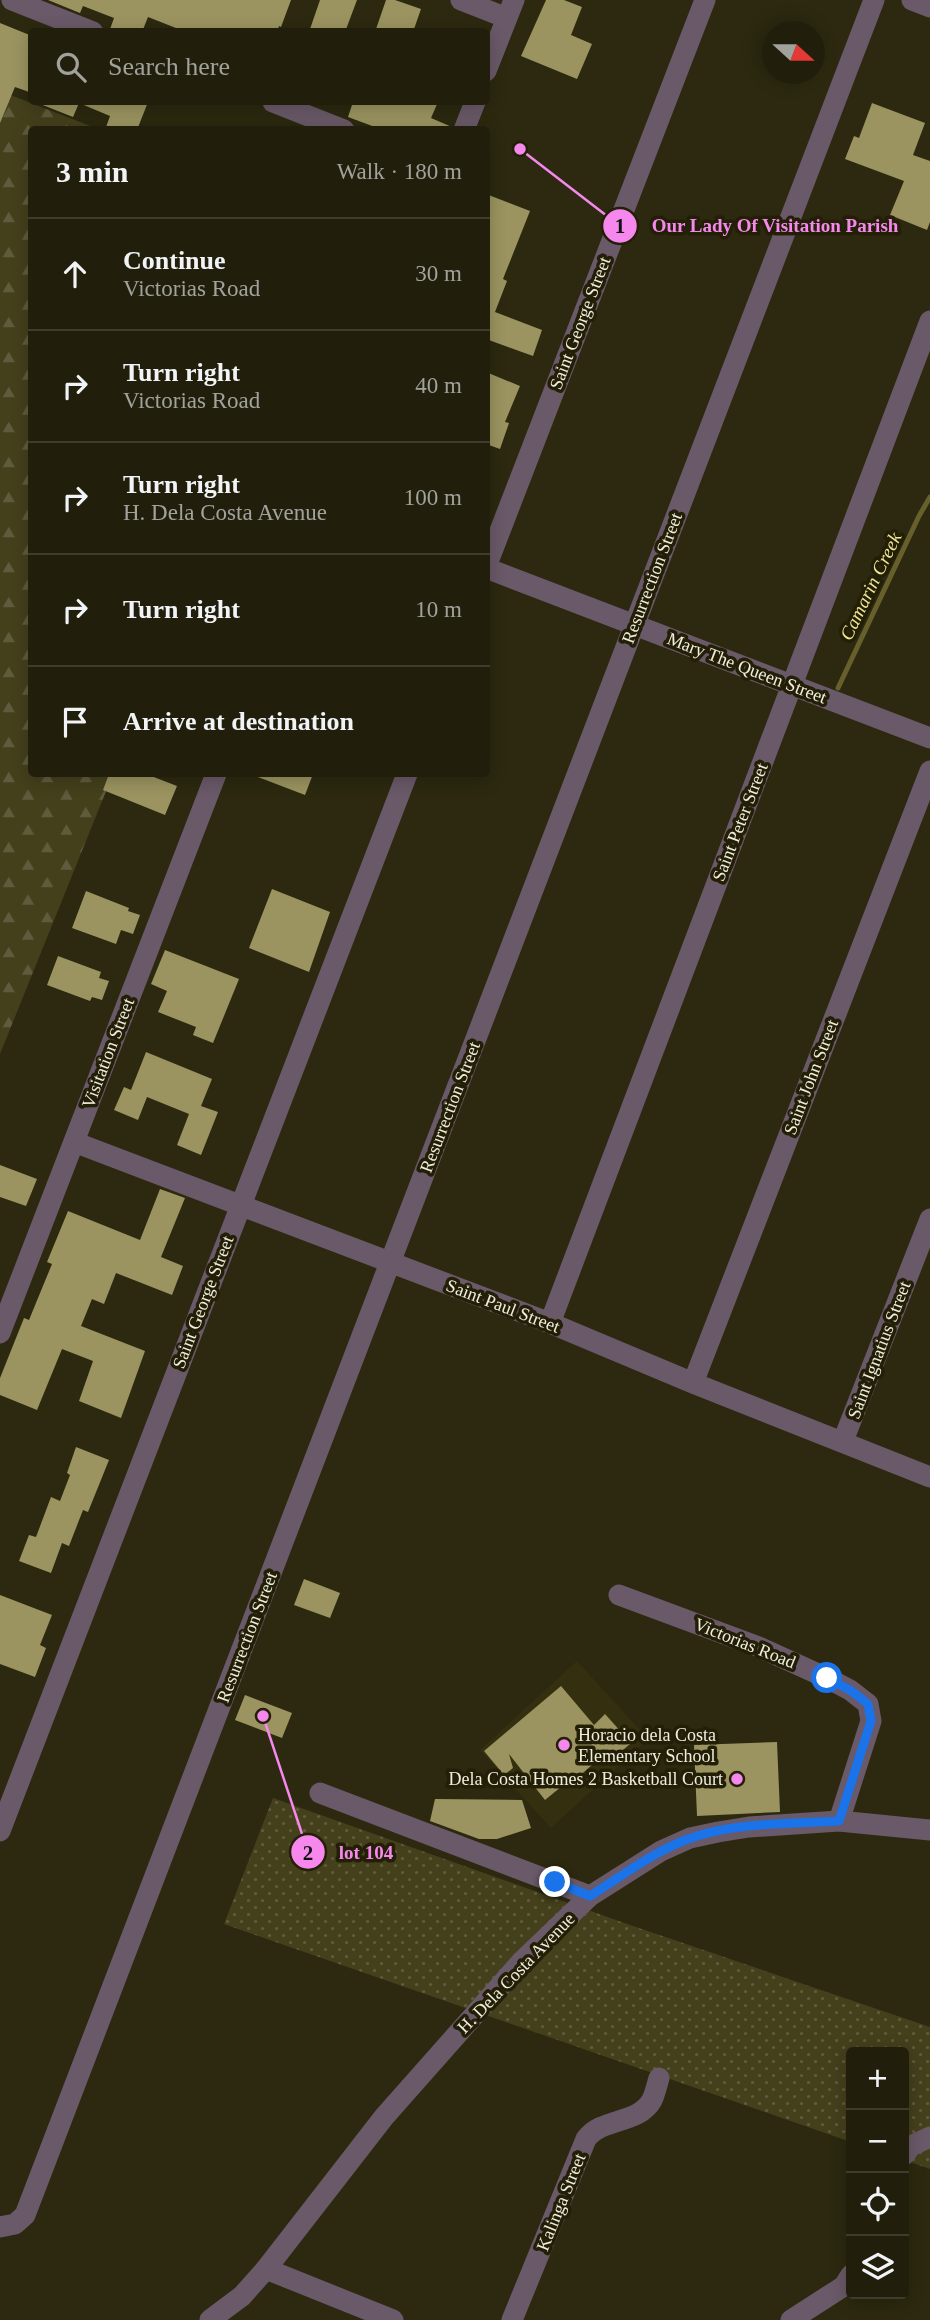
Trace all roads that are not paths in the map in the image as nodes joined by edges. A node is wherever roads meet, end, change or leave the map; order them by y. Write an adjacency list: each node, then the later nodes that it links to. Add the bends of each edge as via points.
1 (12, 0): 8 (street)
2 (461, 0): 7 (street)
3 (705, 0): 15 (street, Saint George Street)
4 (874, 0): 17 (street, Resurrection Street)
5 (912, 0): 6 (street)
6 (930, 7)
7 (510, 9): 9 (street)
8 (83, 28)
9 (490, 61)
10 (280, 105): 12 (street)
11 (474, 105): 13 (street)
12 (334, 126)
13 (466, 126)
14 (930, 321): 18 (street, Saint Peter Street)
15 (490, 558)
16 (490, 570): 17 (street, Mary The Queen Street)
17 (634, 625): 18 (street, Mary The Queen Street); 26 (street, Resurrection Street)
18 (792, 685): 19 (street, Mary The Queen Street); 27 (street, Saint Peter Street)
19 (930, 738)
20 (930, 771): 29 (street, Saint John Street)
21 (215, 777): 23 (street, Visitation Street)
22 (406, 777): 24 (street, Saint George Street)
23 (74, 1142): 24 (street, Saint Paul Street); 28 (street, Visitation Street)
24 (241, 1205): 26 (street, Saint Paul Street); 36 (street, Saint George Street)
25 (930, 1219): 30 (street, Saint Ignatius Street)
26 (390, 1262): 27 (street, Saint Paul Street); 41 (street, Resurrection Street, via 25,2215 15,2224)
27 (550, 1323): 29 (street, Saint Paul Street)
28 (0, 1333)
29 (693, 1383): 30 (street, Saint Paul Street)
30 (844, 1441): 31 (street, Saint Paul Street)
31 (930, 1477)
32 (620, 1595): 34 (street, Victorias Road, via 759,1647 838,1684 868,1704 871,1721)
33 (320, 1793): 37 (street)
34 (839, 1821): 35 (street, H. Dela Costa Avenue); 37 (street, H. Dela Costa Avenue, via 749,1827 690,1838)
35 (930, 1830)
36 (0, 1831)
37 (590, 1896): 42 (street, H. Dela Costa Avenue, via 522,1961 384,2117)
38 (659, 2078): 46 (street, Kalinga Street, via 652,2100 641,2113 600,2127 586,2139)
39 (930, 2137): 40 (street)
40 (909, 2149)
41 (0, 2227)
42 (266, 2269): 44 (street, H. Dela Costa Avenue, via 242,2296); 45 (street)
43 (846, 2283): 47 (street)
44 (210, 2320)
45 (393, 2320)
46 (512, 2320)
47 (791, 2320)

